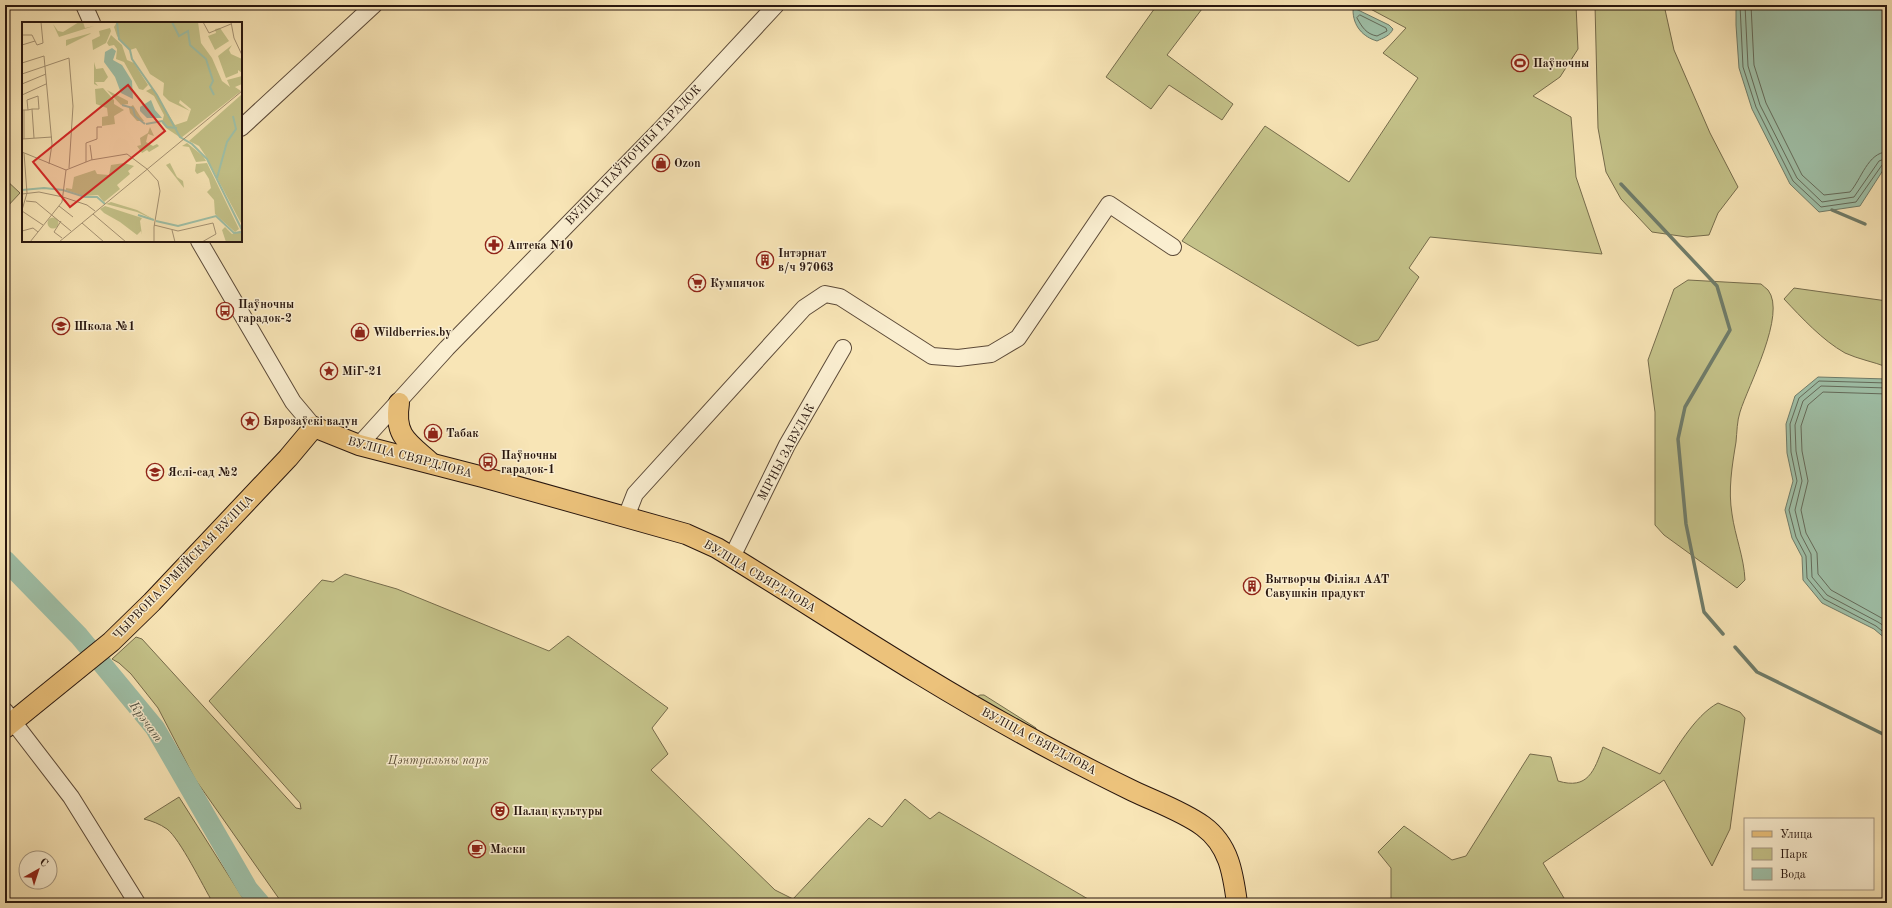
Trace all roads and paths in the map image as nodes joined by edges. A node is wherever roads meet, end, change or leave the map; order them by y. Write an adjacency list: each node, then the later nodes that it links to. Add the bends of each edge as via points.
1 (84, 5): 4 (street)
2 (374, 5): 5 (street)
3 (776, 5): 9 (street, ВУЛІЦА ПАЎНОЧНЫ ГАРАДОК, via 659,131 452,343)
4 (92, 22)
5 (242, 127)
6 (200, 242): 10 (street, ВУЛІЦА СВЯРДЛОВА, via 293,402)
7 (1173, 247): 13 (street, via 1109,204 1018,338 992,354 958,358 932,356 840,297 825,294 804,308 635,494)
8 (842, 348): 14 (street, МІРНЫ ЗАВУЛАК, via 787,445)
9 (399, 403): 11 (street, ВУЛІЦА ПАЎНОЧНЫ ГАРАДОК); 12 (main road, via 397,416 400,432)
10 (314, 427): 11 (main road, ВУЛІЦА СВЯРДЛОВА); 15 (main road, ЧЫРВОНААРМЕЙСКАЯ ВУЛІЦА, via 155,600 111,642)
11 (359, 445): 12 (main road, ВУЛІЦА СВЯРДЛОВА)
12 (432, 464): 13 (main road, ВУЛІЦА СВЯРДЛОВА)
13 (626, 517): 14 (main road, ВУЛІЦА СВЯРДЛОВА, via 686,534)
14 (732, 557): 17 (main road, ВУЛІЦА СВЯРДЛОВА, via 971,706 1203,826 1218,840 1228,856 1234,875)
15 (8, 720): 16 (street, via 71,797)
16 (137, 903)
17 (1237, 903)

